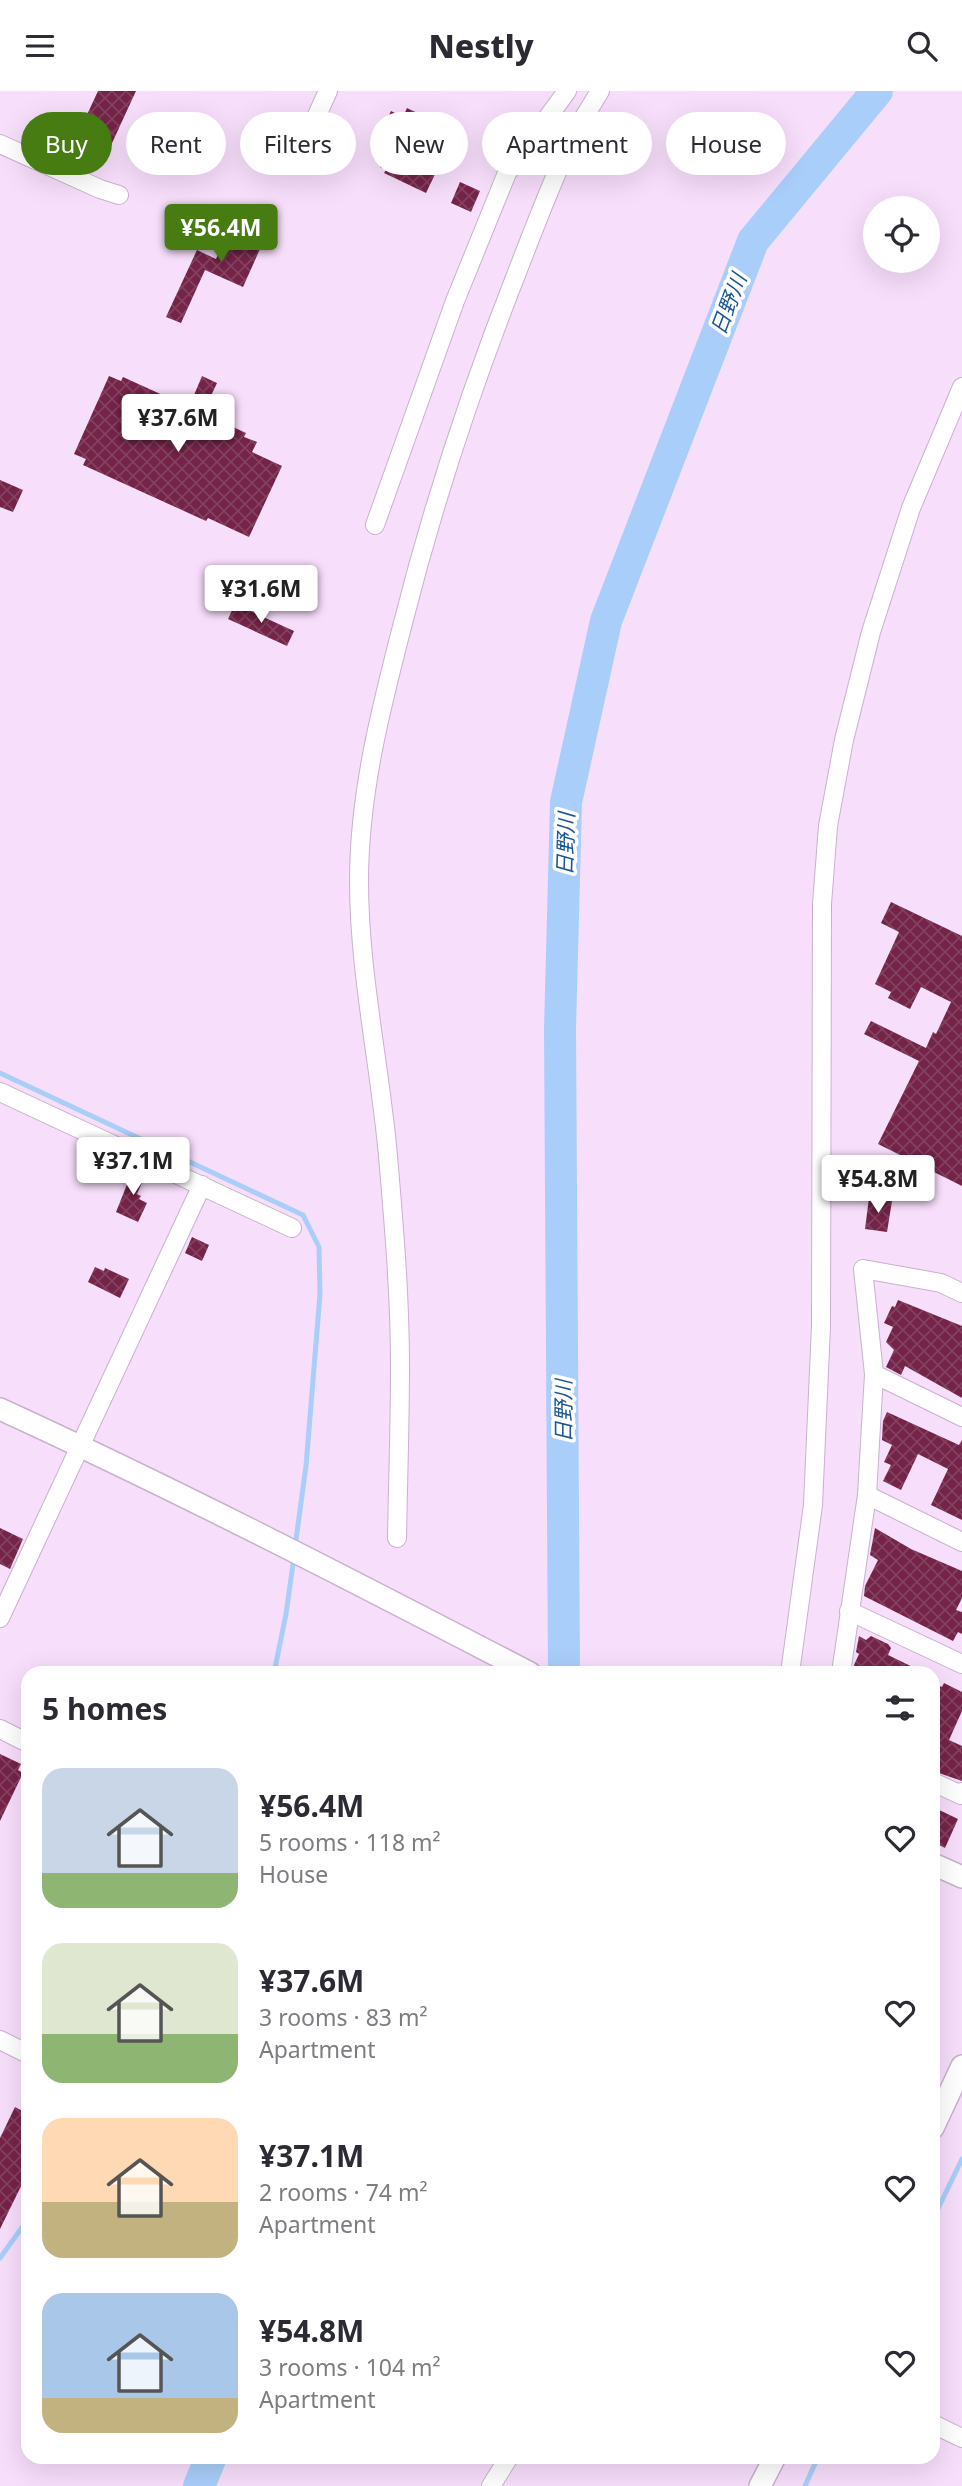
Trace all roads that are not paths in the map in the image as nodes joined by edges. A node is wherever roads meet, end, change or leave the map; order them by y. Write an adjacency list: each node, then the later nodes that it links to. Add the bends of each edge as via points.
1 (328, 91): 4 (street)
2 (566, 91): 8 (street, via 507,173 455,301)
3 (600, 91): 18 (street, via 571,140 457,435 414,579 367,785 359,881 362,944 394,1218 400,1362)
4 (318, 112)
5 (0, 144): 6 (street)
6 (119, 195)
7 (962, 387): 24 (street, via 911,507 871,632 828,826 821,904 821,1326 813,1506)
8 (376, 525)
9 (0, 1092): 10 (street)
10 (202, 1185): 11 (street); 16 (street)
11 (292, 1228)
12 (962, 1293): 13 (street, via 940,1283 863,1269)
13 (874, 1374): 15 (street); 17 (street)
14 (0, 1409): 16 (street)
15 (962, 1417)
16 (79, 1445): 21 (street); 23 (street)
17 (867, 1495): 19 (street); 20 (street)
18 (397, 1538)
19 (962, 1542)
20 (849, 1611): 22 (street); 25 (street)
21 (0, 1618)
22 (962, 1664)
23 (517, 1666)
24 (791, 1666)
25 (842, 1666)
26 (0, 1729): 27 (street)
27 (21, 1740)
28 (940, 1785): 29 (street)
29 (962, 1793)
30 (940, 1867): 31 (street)
31 (962, 1877)
32 (0, 2041): 33 (street)
33 (21, 2051)
34 (962, 2066): 35 (street)
35 (940, 2113)
36 (940, 2427): 37 (street)
37 (962, 2438)
38 (505, 2464): 40 (street)
39 (771, 2464): 41 (street)
40 (491, 2486)
41 (760, 2486)

